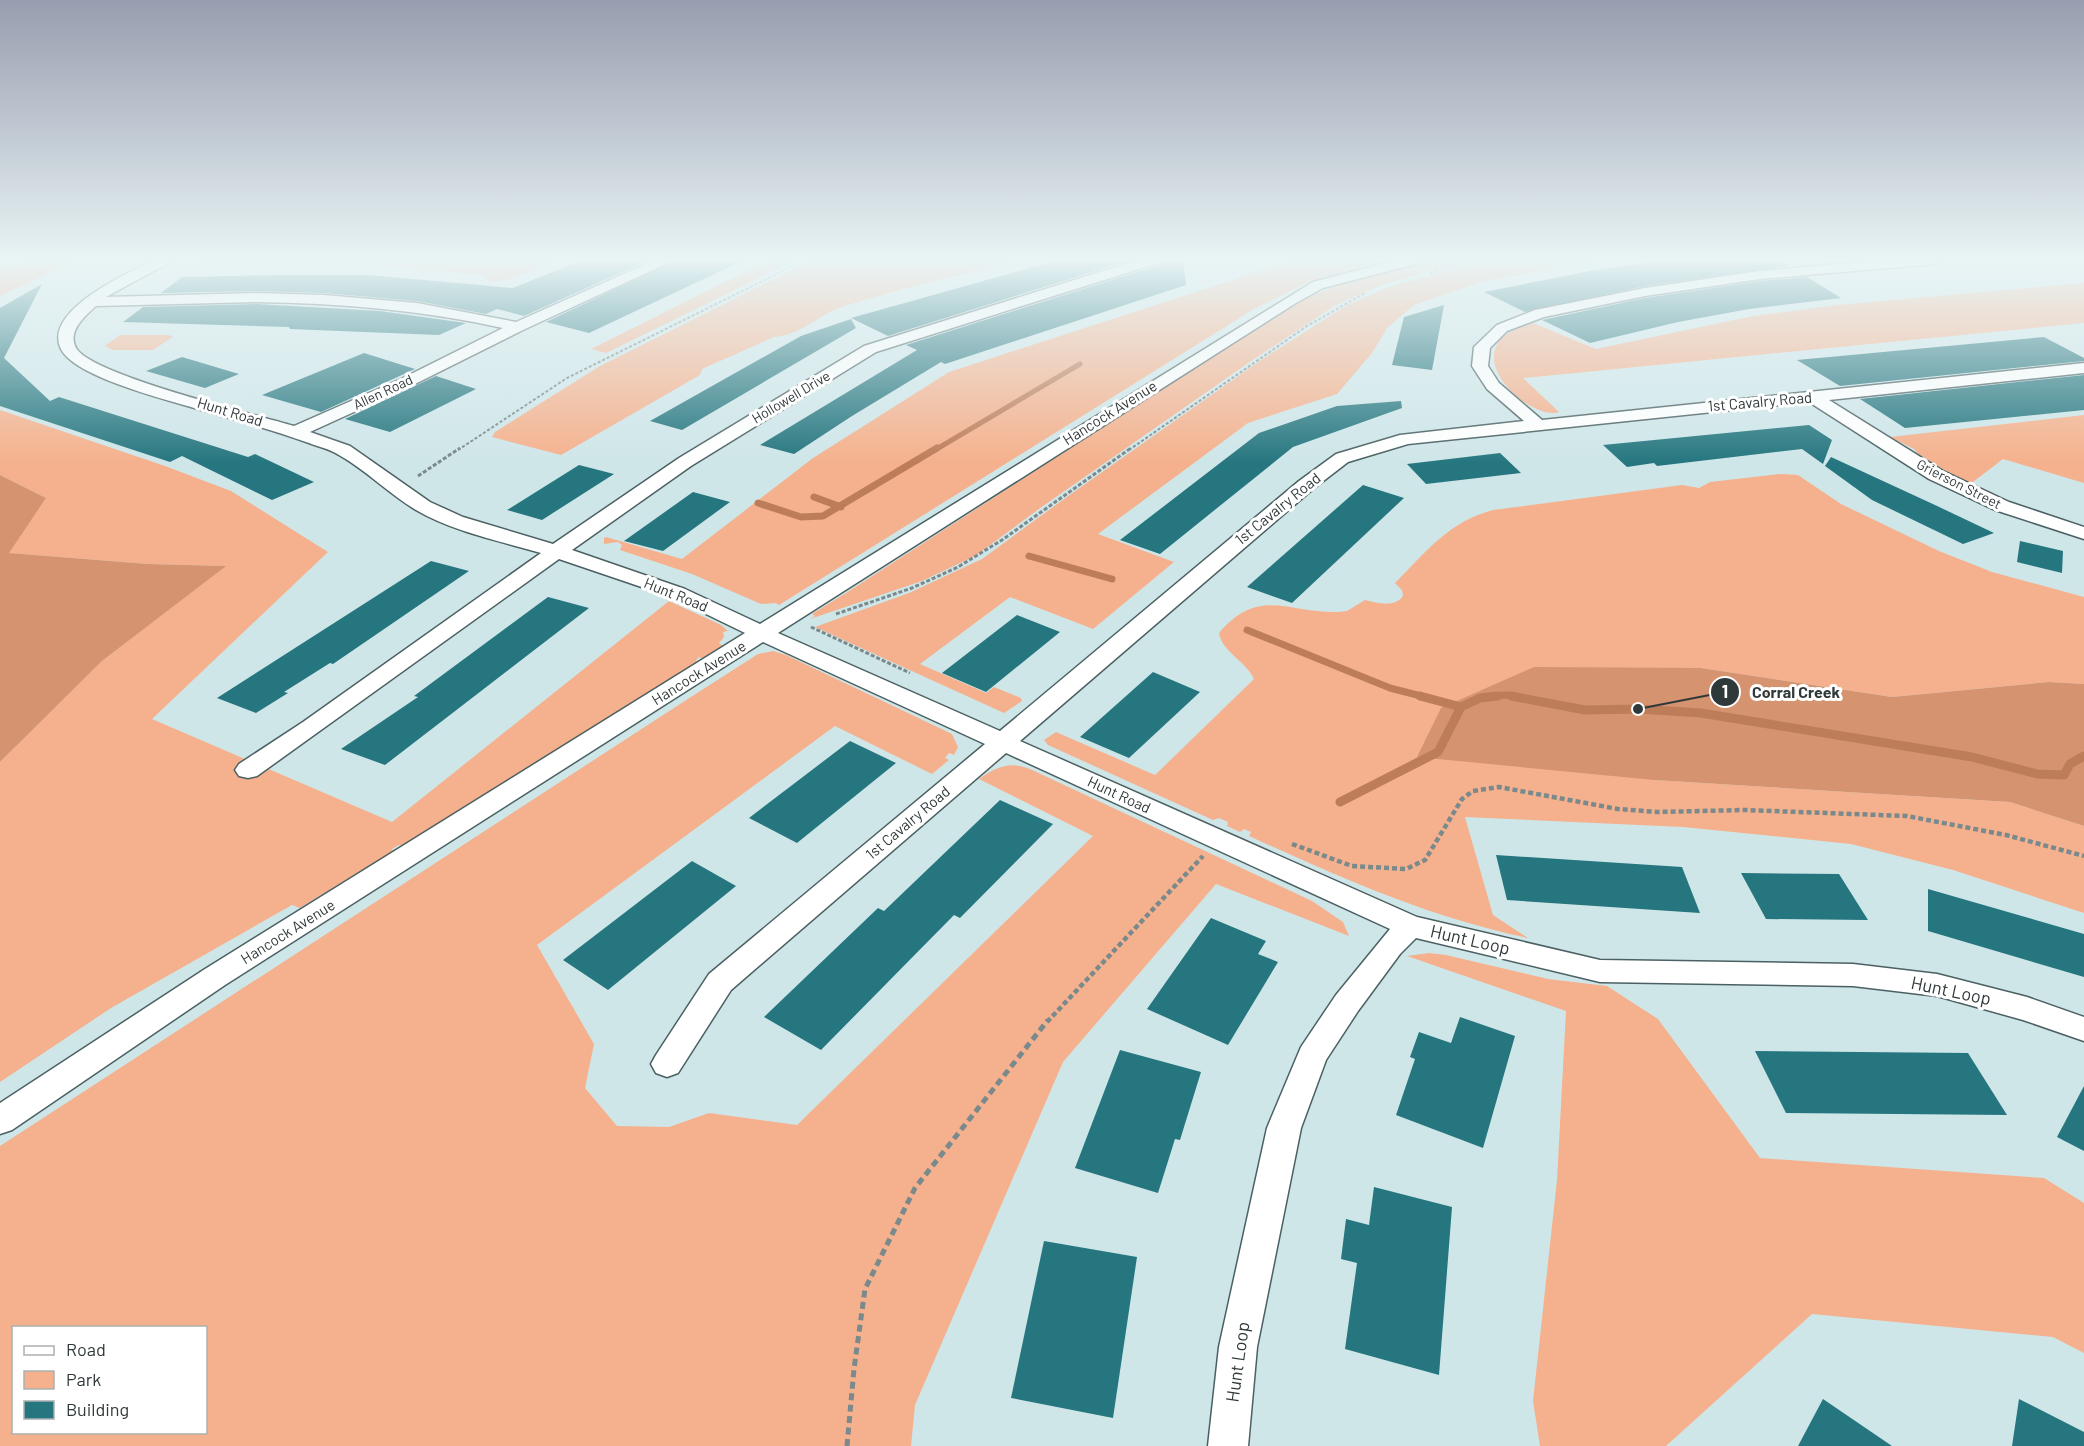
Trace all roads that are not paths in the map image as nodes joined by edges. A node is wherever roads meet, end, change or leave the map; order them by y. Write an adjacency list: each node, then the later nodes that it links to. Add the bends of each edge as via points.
1 (69, 327): 9 (street, Hunt Road, via 68,348 81,362 116,378)
2 (517, 327): 9 (street, Allen Road)
3 (938, 327): 11 (street, Hollowell Drive, via 870,349 685,462)
4 (1247, 327): 12 (street, Hancock Avenue)
5 (1503, 327): 8 (street, via 1482,347 1480,366 1493,386)
6 (2084, 368): 7 (street, 1st Cavalry Road)
7 (1813, 397): 8 (street, 1st Cavalry Road); 10 (street, Grierson Street, via 1936,475 2002,507)
8 (1536, 423): 13 (street, 1st Cavalry Road, via 1406,438 1342,458)
9 (295, 432): 11 (street, Hunt Road, via 344,450 423,507)
10 (2084, 533)
11 (558, 552): 12 (street, Hunt Road, via 678,593); 14 (street, Hollowell Drive)
12 (762, 633): 13 (street, Hunt Road); 18 (street, Hancock Avenue, via 215,977)
13 (1002, 742): 15 (street, Hunt Road); 17 (street, 1st Cavalry Road, via 720,982)
14 (248, 770)
15 (1410, 926): 16 (street, Hunt Loop, via 1600,970 1853,975 1937,985); 19 (street, Hunt Loop, via 1384,953 1312,1056 1284,1128 1238,1347)
16 (2084, 1029)
17 (667, 1064)
18 (0, 1120)
19 (1228, 1446)

